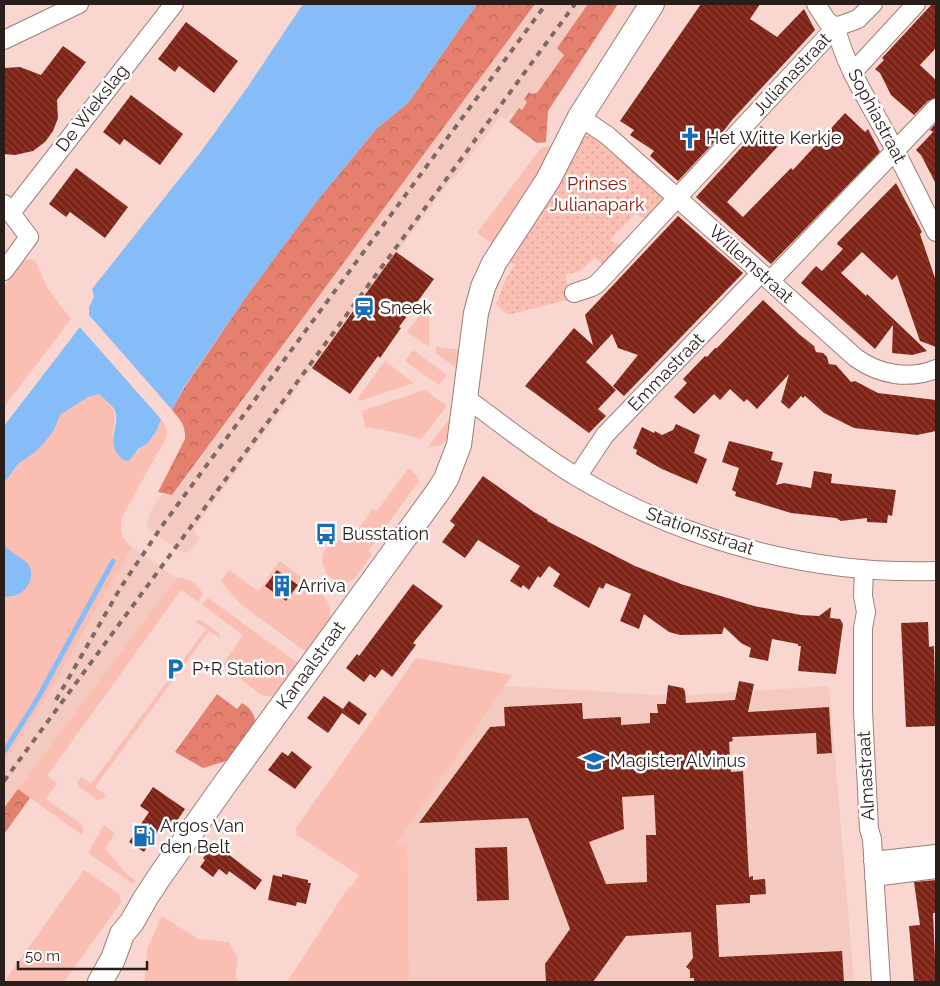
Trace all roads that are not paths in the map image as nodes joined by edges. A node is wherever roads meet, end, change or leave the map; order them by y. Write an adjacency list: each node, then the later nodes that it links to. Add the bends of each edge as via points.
1 (79, 4): 8 (street)
2 (174, 4): 14 (street, De Wiekslag)
3 (652, 4): 11 (main road, Kanaalstraat)
4 (816, 4): 7 (street, Sophiastraat, via 827,21)
5 (873, 4): 7 (street, Julianastraat, via 858,19)
6 (916, 4): 9 (street)
7 (836, 27): 9 (street, Sophiastraat); 13 (street, Julianastraat)
8 (6, 34)
9 (853, 72): 12 (street, Sophiastraat)
10 (936, 108): 12 (street, Emmastraat)
11 (580, 117): 13 (street, Willemstraat, via 608,136); 20 (main road, Kanaalstraat, via 553,172 494,263 484,287 476,313)
12 (896, 151): 15 (street, Sophiastraat); 17 (street, Emmastraat)
13 (677, 197): 17 (street, Willemstraat); 18 (street, via 597,284)
14 (7, 209): 16 (street, via 29,237)
15 (936, 232)
16 (4, 271)
17 (766, 277): 19 (street, Willemstraat, via 869,368 896,375); 21 (street, Emmastraat, via 605,435)
18 (574, 293)
19 (936, 369)
20 (466, 398): 21 (street, Stationsstraat); 27 (main road, Kanaalstraat, via 459,445 437,493 225,784 155,883)
21 (577, 477): 22 (street, Stationsstraat, via 667,523 705,536 776,556)
22 (864, 569): 23 (street, Stationsstraat); 25 (street, Almastraat, via 863,712)
23 (936, 571)
24 (936, 854): 25 (street)
25 (874, 869): 26 (street); 30 (street, Almastraat)
26 (936, 869)
27 (132, 922): 28 (main road, Kanaalstraat, via 122,934); 29 (main road, Kanaalstraat, via 133,938)
28 (100, 982)
29 (120, 982)
30 (881, 982)

